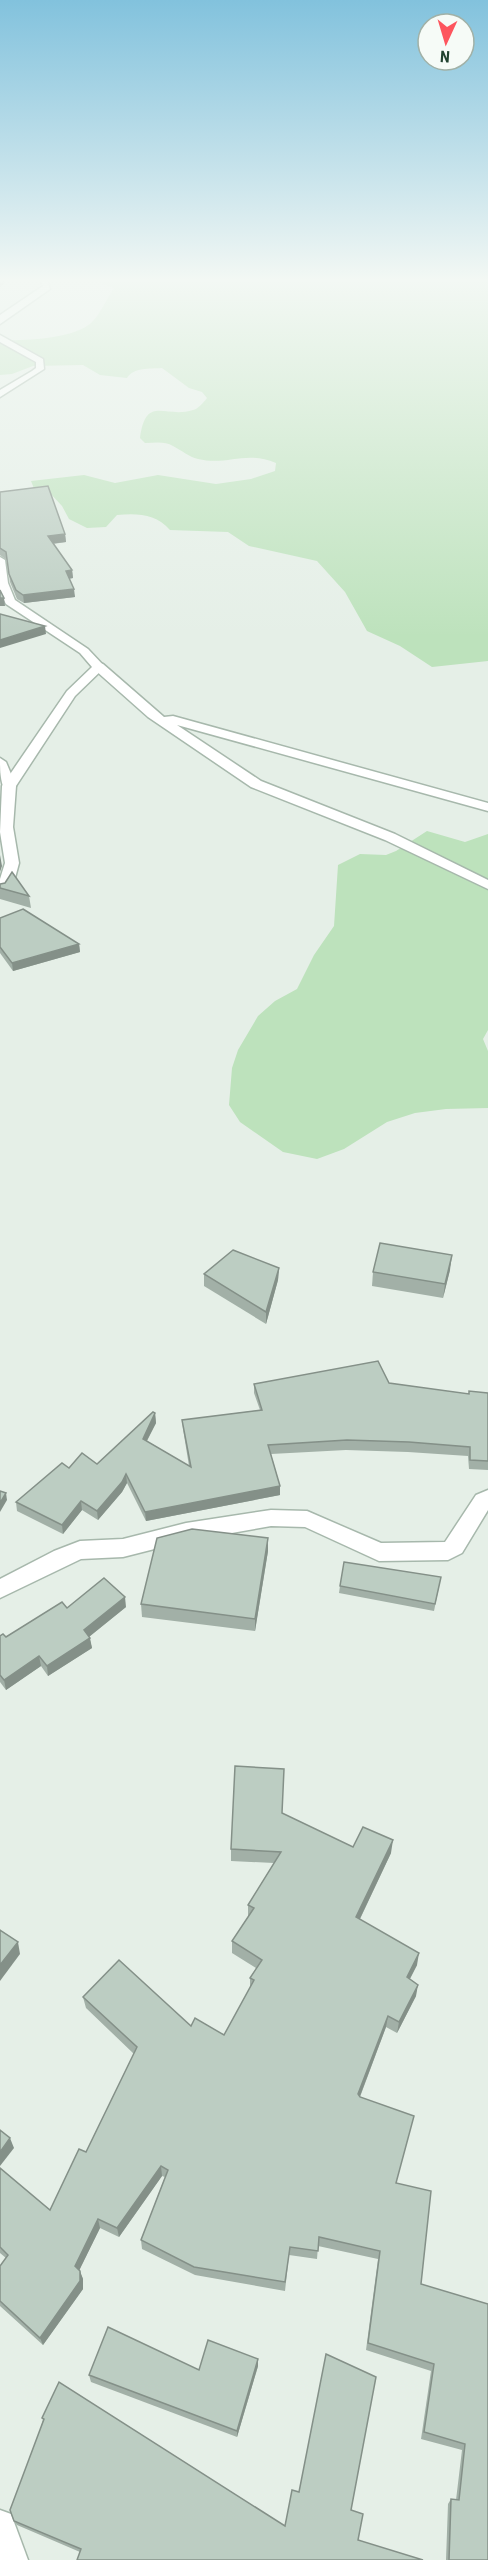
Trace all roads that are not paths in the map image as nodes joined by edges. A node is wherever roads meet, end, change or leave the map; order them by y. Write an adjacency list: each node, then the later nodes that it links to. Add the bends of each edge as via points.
1 (0, 560): 2 (street, via 2,583 10,602 84,651)
2 (99, 667): 3 (street); 5 (street, via 71,694)
3 (152, 714): 6 (street); 7 (street, via 256,784 390,837)
4 (0, 762): 5 (street)
5 (9, 786): 8 (street, via 6,827 12,863)
6 (488, 807)
7 (488, 885)
8 (0, 890)
9 (488, 1498): 10 (street, via 455,1547 448,1551 379,1552 307,1519 271,1518 186,1532 123,1548 80,1550)
10 (0, 1589)
11 (0, 2525): 12 (street)
12 (13, 2560)

